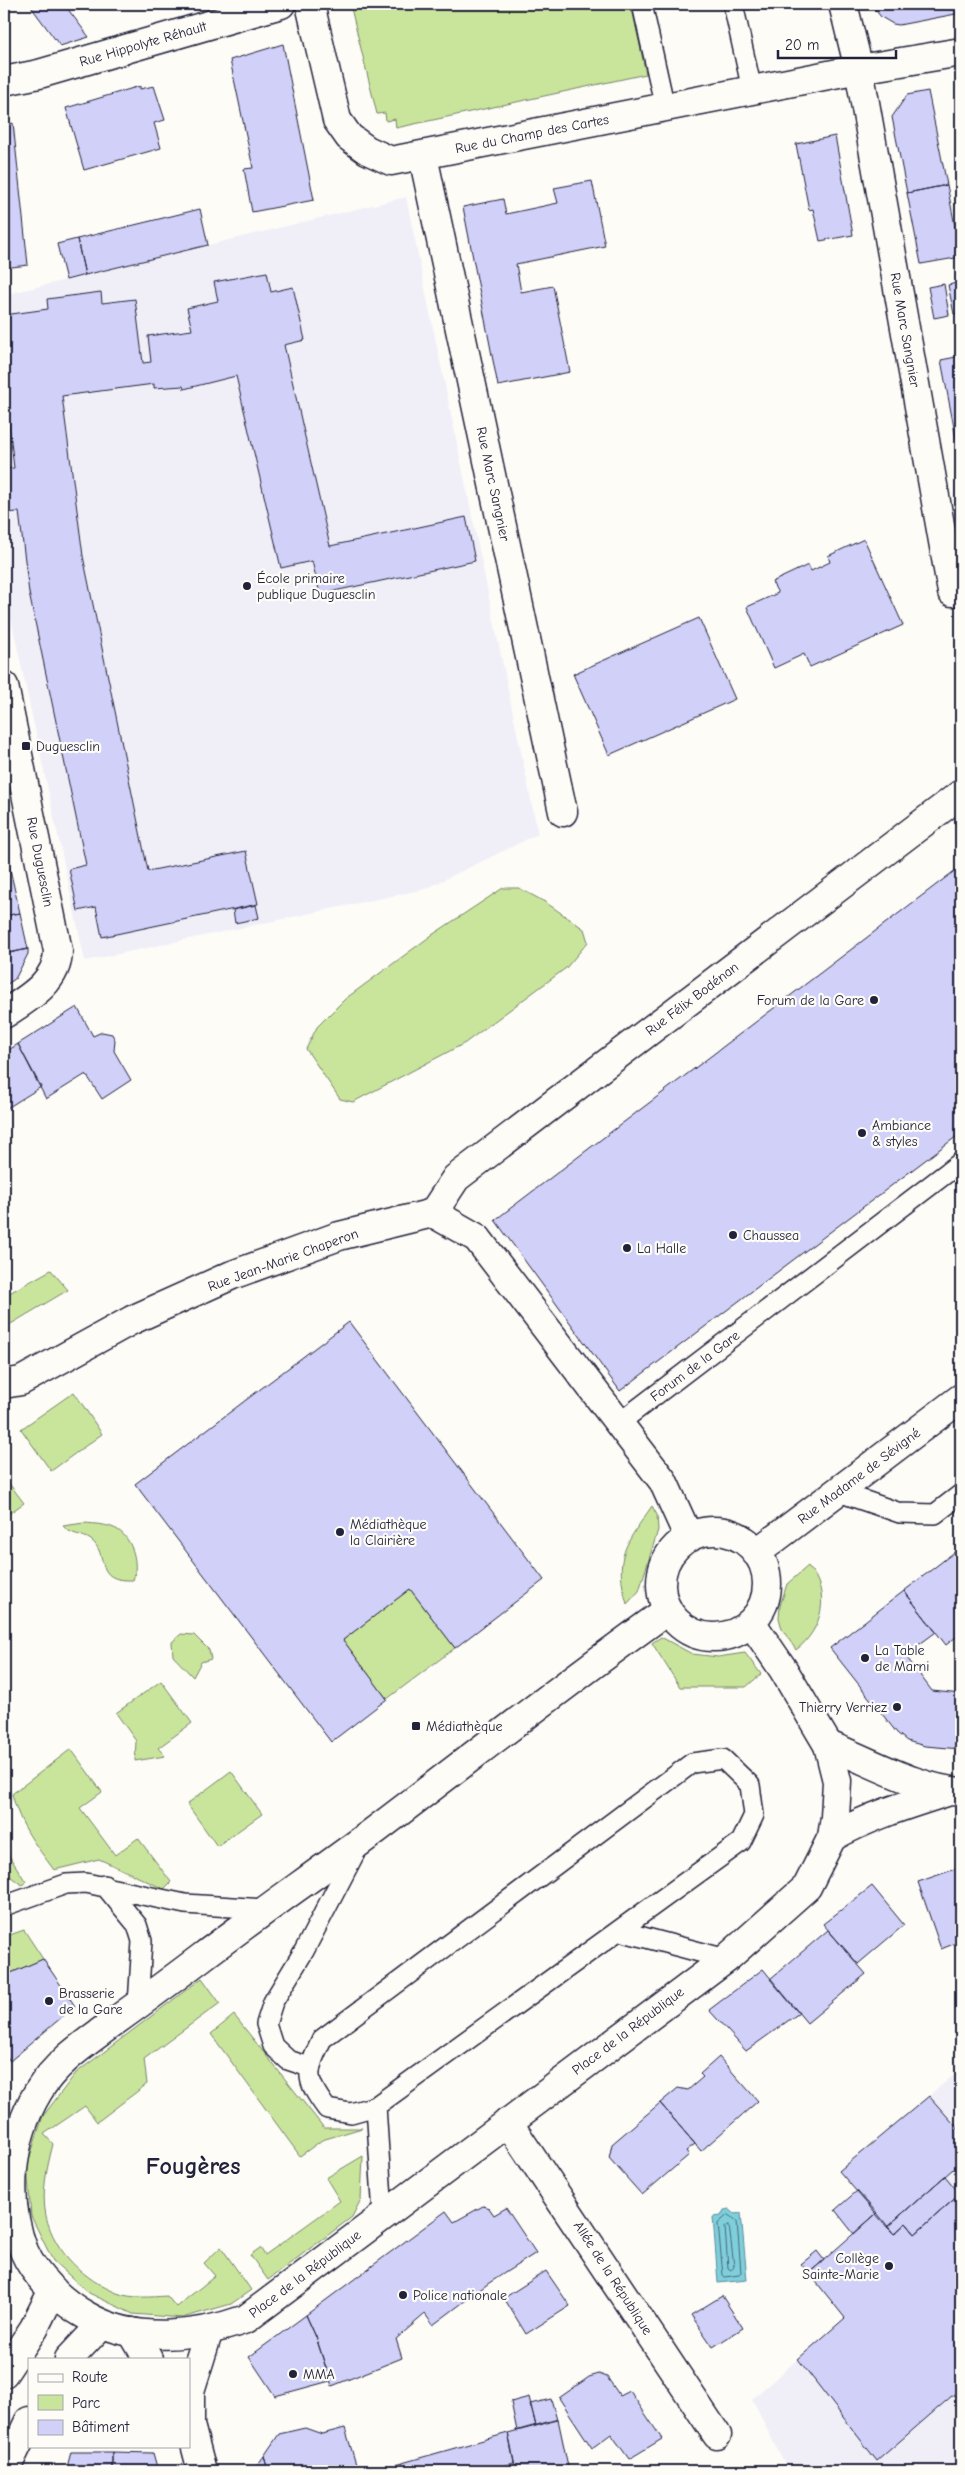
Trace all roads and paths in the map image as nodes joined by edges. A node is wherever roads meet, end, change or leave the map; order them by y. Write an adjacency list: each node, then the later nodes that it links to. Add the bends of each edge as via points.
1 (281, 4): 8 (street, Rue Hippolyte Réhault, via 39,74)
2 (310, 4): 11 (street, Rue du Champ des Cartes, via 337,120 349,137 391,161)
3 (642, 4): 10 (lane)
4 (733, 4): 9 (lane)
5 (843, 4): 7 (street)
6 (961, 52): 7 (street)
7 (859, 69): 9 (street, Rue du Champ des Cartes); 12 (street, Rue Marc Sangnier)
8 (4, 80)
9 (752, 90): 10 (street, Rue du Champ des Cartes)
10 (666, 108): 11 (street, Rue du Champ des Cartes)
11 (424, 156): 16 (street, Rue Marc Sangnier)
12 (952, 592)
13 (4, 686): 14 (street, Rue Duguesclin)
14 (10, 751): 17 (street, Rue Duguesclin, via 58,952 58,964 37,993)
15 (961, 794): 19 (street, Rue Félix Bodénan, via 456,1178)
16 (562, 812)
17 (4, 1014)
18 (961, 1162): 22 (lane, Forum de la Gare)
19 (433, 1213): 20 (street, Rue Jean-Marie Chaperon, via 339,1236 232,1276 132,1320 21,1381); 22 (street, via 478,1238)
20 (4, 1384)
21 (961, 1398): 23 (street, Rue Madame de Sévigné)
22 (618, 1423): 25 (street, via 662,1481)
23 (839, 1492): 24 (lane, via 900,1513 935,1514); 26 (street, Rue Madame de Sévigné)
24 (961, 1494)
25 (688, 1538): 26 (street, via 700,1533 725,1533 748,1544); 27 (street, via 675,1548 664,1570 662,1594)
26 (756, 1553): 28 (street, via 762,1564 766,1589 759,1612)
27 (668, 1610): 28 (street, via 677,1623 707,1637 738,1632); 32 (street, Place de la République)
28 (751, 1622): 29 (street, Place de la République)
29 (828, 1745): 30 (street, via 894,1773); 31 (street, Place de la République, via 837,1781)
30 (956, 1792): 31 (street, via 899,1806)
31 (832, 1837): 37 (street, Place de la République, via 807,1887)
32 (361, 1841): 35 (street, Place de la République); 39 (lane, via 304,1951 273,2002 266,2024 274,2046 288,2060)
33 (104, 1885): 34 (lane, via 66,1884); 35 (lane, via 185,1904); 38 (lane, via 137,1925 142,1941)
34 (4, 1906)
35 (264, 1909): 38 (street, Place de la République)
36 (620, 1931): 37 (lane); 39 (lane, via 741,1842 754,1815 750,1785 723,1759 692,1764 322,2040); 40 (lane)
37 (726, 1959): 41 (street, Place de la République)
38 (138, 2005): 42 (street, Place de la République, via 69,2056 39,2090 23,2121)
39 (309, 2066): 40 (lane, via 311,2087 327,2108 351,2113)
40 (376, 2106): 43 (lane)
41 (508, 2122): 43 (street, Place de la République); 55 (street, Allée de la République)
42 (8, 2183): 44 (street, Place de la République, via 14,2210)
43 (383, 2215): 47 (street, Place de la République, via 246,2319)
44 (14, 2254): 45 (street, Place de la République)
45 (53, 2290): 46 (street, Place de la République, via 78,2312); 51 (street, via 34,2328)
46 (101, 2325): 48 (street, Place de la République); 49 (street)
47 (209, 2330): 48 (street, Place de la République, via 176,2335); 52 (street)
48 (132, 2332): 50 (street)
49 (70, 2358)
50 (147, 2358)
51 (4, 2373)
52 (190, 2392)
53 (28, 2423): 56 (street)
54 (190, 2428): 57 (street)
55 (717, 2435)
56 (5, 2471)
57 (202, 2471)

